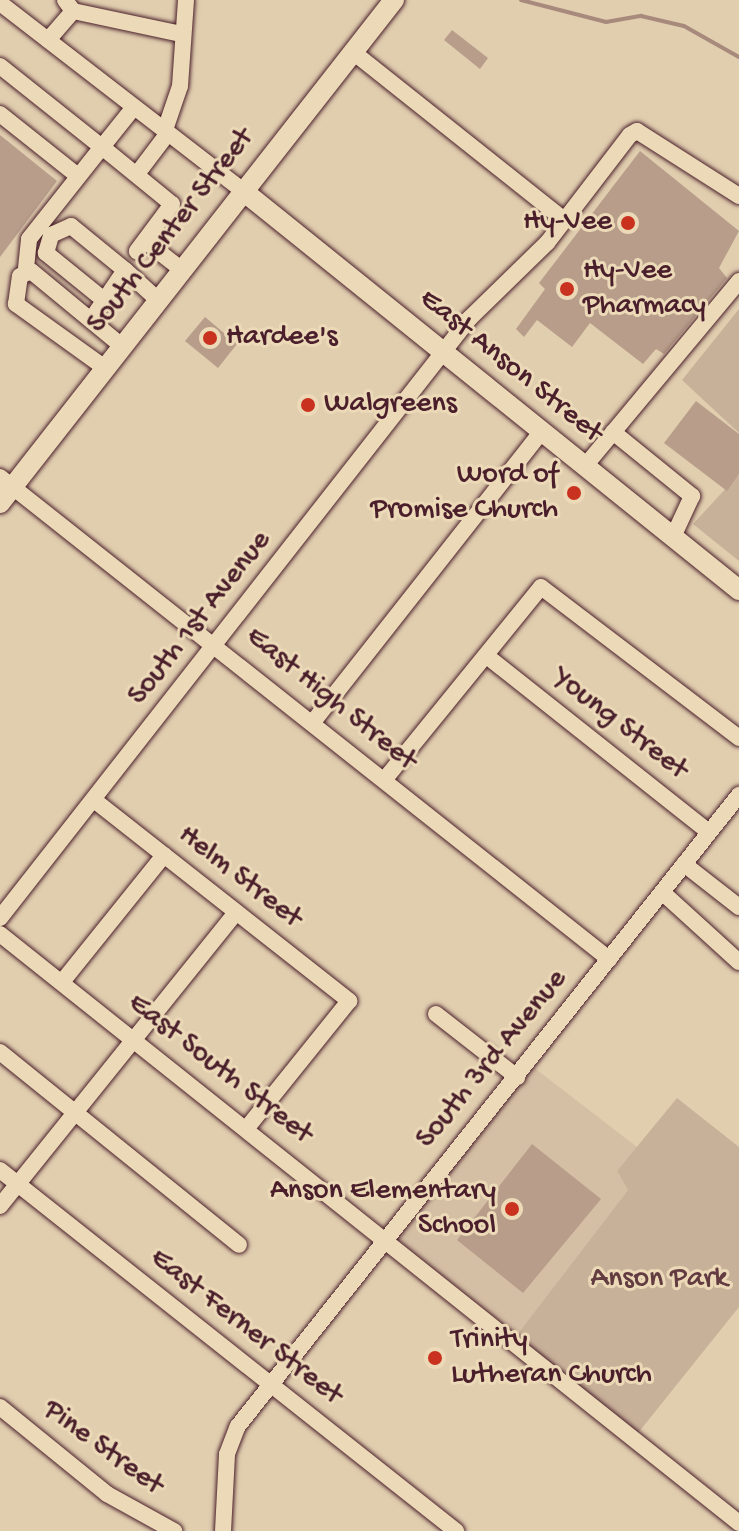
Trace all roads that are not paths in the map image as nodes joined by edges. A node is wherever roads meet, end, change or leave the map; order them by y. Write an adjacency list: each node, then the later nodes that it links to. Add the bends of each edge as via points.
1 (186, 0): 5 (street)
2 (394, 0): 7 (main road, South Center Street)
3 (1, 5): 6 (street)
4 (69, 5): 5 (street); 6 (street)
5 (181, 34): 11 (street, via 180,86)
6 (48, 40): 9 (street)
7 (353, 52): 15 (main road, South Center Street); 17 (street)
8 (0, 66): 12 (street)
9 (134, 107): 11 (street); 12 (street)
10 (0, 114): 14 (street)
11 (166, 132): 13 (street); 15 (street)
12 (102, 147): 13 (street); 14 (street)
13 (137, 174): 19 (street, via 172,204 141,246)
14 (78, 176): 18 (street, via 29,239)
15 (242, 190): 19 (main road, South Center Street); 26 (main road, East Anson Street)
16 (739, 196): 17 (street, South 1st Avenue, via 637,131)
17 (564, 220): 26 (street, South 1st Avenue)
18 (26, 268): 24 (street); 27 (street, via 14,289 16,304)
19 (181, 269): 23 (main road, South Center Street)
20 (125, 270): 22 (street); 22 (street, via 71,226 51,235 46,253); 23 (street)
21 (739, 281): 29 (street)
22 (104, 300): 24 (street)
23 (158, 300): 25 (main road, South Center Street)
24 (91, 320): 25 (street)
25 (122, 346): 27 (main road, South Center Street)
26 (445, 353): 28 (main road, East Anson Street); 34 (street, South 1st Avenue)
27 (105, 368): 31 (main road, South Center Street)
28 (542, 431): 30 (main road, East Anson Street); 36 (street)
29 (613, 432): 30 (street); 32 (street, via 692,496)
30 (585, 466): 32 (main road, East Anson Street)
31 (4, 489): 34 (street, East High Street)
32 (673, 537): 33 (main road, East Anson Street)
33 (739, 590)
34 (216, 645): 36 (street, East High Street); 40 (street, South 1st Avenue)
35 (493, 661): 41 (street, Young Street)
36 (313, 722): 38 (street, East High Street)
37 (739, 738): 38 (street, via 541,587)
38 (385, 779): 50 (street, East High Street)
39 (739, 795): 41 (street, South 3rd Avenue)
40 (94, 800): 42 (street, Helm Street); 47 (street, South 1st Avenue)
41 (709, 832): 43 (street, South 3rd Avenue)
42 (164, 855): 46 (street, Helm Street); 51 (street)
43 (684, 864): 44 (street, South 3rd Avenue); 45 (street)
44 (662, 892): 49 (street); 50 (street, South 3rd Avenue)
45 (739, 907)
46 (236, 912): 53 (street); 57 (street, Helm Street, via 349,1001)
47 (0, 918)
48 (0, 934): 51 (street, East South Street)
49 (738, 955)
50 (609, 959): 55 (street, South 3rd Avenue)
51 (62, 982): 53 (street, East South Street)
52 (436, 1014): 55 (street)
53 (135, 1038): 56 (street); 57 (street, East South Street)
54 (0, 1052): 56 (street)
55 (517, 1077): 61 (street, South 3rd Avenue)
56 (76, 1112): 59 (street); 62 (street)
57 (247, 1128): 61 (street, East South Street)
58 (0, 1170): 59 (street, East Ferner Street)
59 (18, 1184): 60 (street); 63 (street, East Ferner Street)
60 (0, 1206)
61 (387, 1238): 63 (street, South 3rd Avenue); 65 (street, East South Street)
62 (239, 1245)
63 (269, 1383): 67 (street, South 3rd Avenue, via 227,1454); 68 (street, East Ferner Street)
64 (0, 1407): 66 (street, Pine Street, via 107,1494)
65 (739, 1523)
66 (174, 1531)
67 (223, 1531)
68 (456, 1531)

